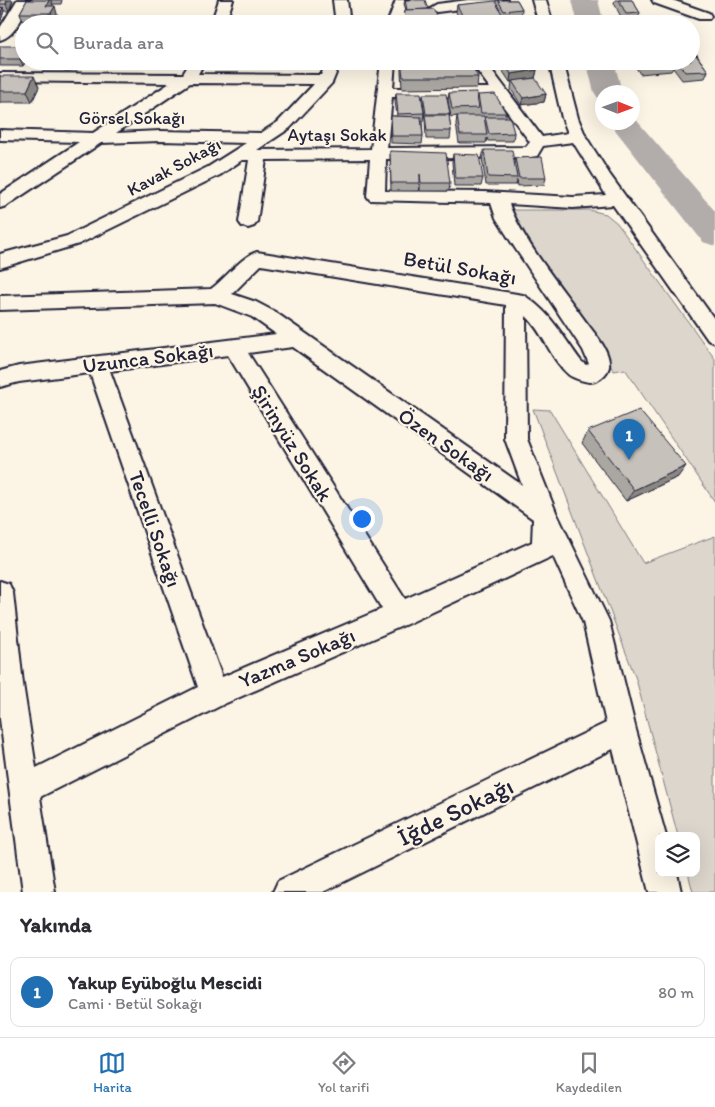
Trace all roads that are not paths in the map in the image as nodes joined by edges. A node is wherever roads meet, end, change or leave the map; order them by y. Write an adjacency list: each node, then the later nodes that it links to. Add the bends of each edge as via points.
1 (24, 0): 16 (street)
2 (226, 0): 10 (street)
3 (340, 0): 11 (street)
4 (403, 0): 12 (street)
5 (500, 0): 9 (street)
6 (539, 0): 13 (street)
7 (660, 0): 14 (street)
8 (684, 0): 15 (street)
9 (438, 9)
10 (221, 15)
11 (342, 15)
12 (397, 15)
13 (543, 15)
14 (698, 15)
15 (710, 20)
16 (3, 30)
17 (193, 70): 23 (street)
18 (331, 70): 24 (street, Kavak Sokağı)
19 (387, 70): 25 (street)
20 (483, 70): 26 (street)
21 (558, 70): 28 (street)
22 (0, 77): 23 (street)
23 (188, 78): 24 (street); 29 (street)
24 (327, 80): 30 (street, Kavak Sokağı, via 284,125)
25 (386, 92): 26 (street); 34 (street)
26 (500, 93): 31 (street)
27 (0, 135): 29 (street, Görsel Sokağı)
28 (578, 137): 31 (street); 36 (street)
29 (97, 138): 30 (street, Görsel Sokağı); 37 (street)
30 (264, 138): 32 (street, Kavak Sokağı)
31 (538, 142): 34 (street, Aytaşı Sokak, via 531,152)
32 (239, 155): 33 (street, Aytaşı Sokak); 39 (street, Kavak Sokağı, via 214,171 73,240)
33 (258, 155): 34 (street, Aytaşı Sokak); 38 (street)
34 (378, 155): 35 (street, via 376,196)
35 (498, 198): 36 (street, via 570,203); 41 (street, Betül Sokağı, via 505,218 521,244 591,345 598,367 590,374 579,371 541,318 530,306)
36 (618, 198): 43 (street)
37 (0, 202)
38 (248, 222)
39 (0, 261)
40 (215, 296): 41 (street, Betül Sokağı, via 257,258); 42 (street, Özen Sokağı); 44 (street, Özen Sokağı, via 249,305 279,323)
41 (516, 300): 48 (street, via 516,439)
42 (0, 303)
43 (715, 335)
44 (296, 339): 45 (street, Uzunca Sokağı); 48 (street, Özen Sokağı)
45 (233, 347): 46 (street, Uzunca Sokağı); 50 (street, Şirinyüz Sokak)
46 (97, 364): 47 (street, Uzunca Sokağı); 52 (street, Tecelli Sokağı)
47 (0, 379)
48 (545, 514): 50 (street, Yazma Sokağı, via 544,548); 53 (street, Özen Sokağı, via 596,620)
49 (0, 593): 51 (street)
50 (400, 614): 52 (street, Yazma Sokağı)
51 (4, 686): 54 (street)
52 (214, 694): 54 (street, Yazma Sokağı)
53 (622, 730): 55 (street, Özen Sokağı); 58 (street, İğde Sokağı)
54 (22, 790): 57 (street)
55 (655, 852)
56 (661, 877): 59 (street)
57 (39, 892)
58 (288, 892)
59 (666, 892)

